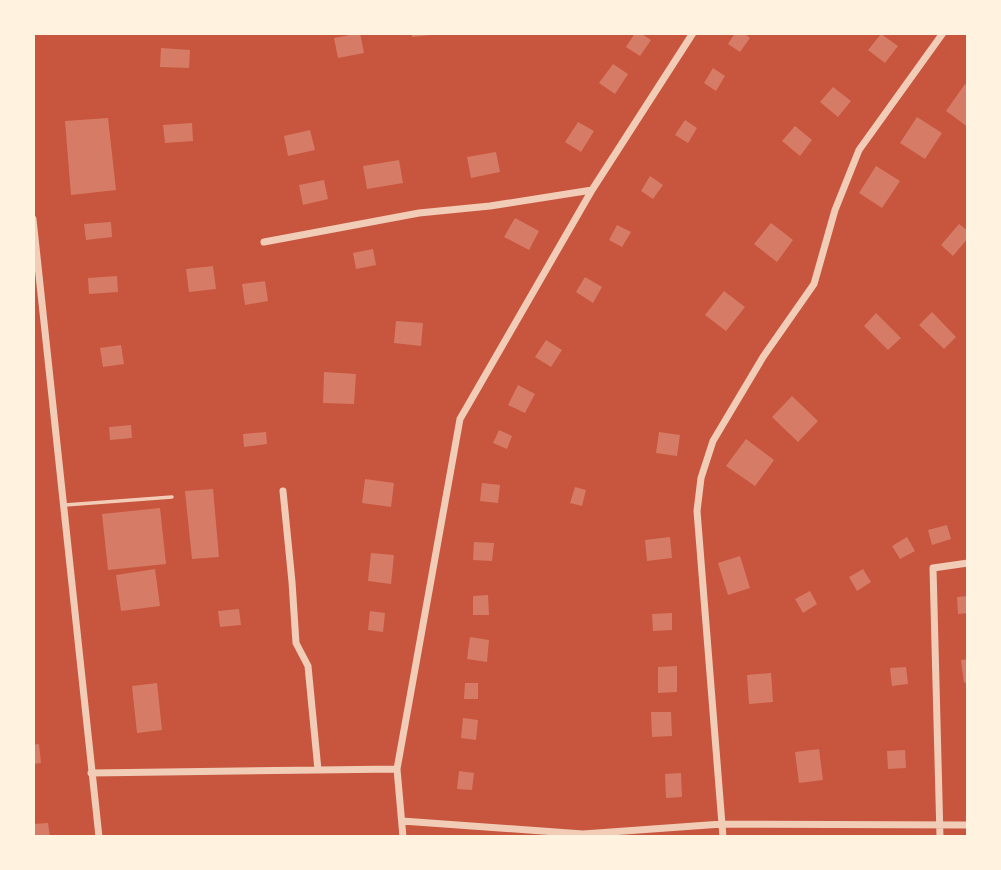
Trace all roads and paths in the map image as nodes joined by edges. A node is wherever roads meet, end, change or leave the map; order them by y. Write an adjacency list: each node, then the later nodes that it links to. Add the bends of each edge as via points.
1 (693, 33): 3 (street)
2 (943, 33): 16 (street, via 859,150 835,210 814,284 762,357 713,441 701,478 697,511)
3 (592, 190): 5 (street); 12 (street, via 460,419)
4 (33, 219): 6 (street)
5 (264, 242)
6 (42, 307): 7 (street); 10 (street)
7 (33, 308)
8 (283, 491): 13 (street, via 296,643 308,666)
9 (172, 497): 10 (lane)
10 (63, 505): 14 (street)
11 (968, 562): 18 (street, via 933,568)
12 (397, 769): 13 (street); 15 (street)
13 (317, 770): 14 (street)
14 (91, 773): 19 (street)
15 (402, 821): 16 (street, via 583,834); 20 (street)
16 (722, 824): 18 (street); 21 (street)
17 (968, 825): 18 (street)
18 (939, 826): 22 (street)
19 (99, 837)
20 (403, 837)
21 (723, 837)
22 (940, 837)

